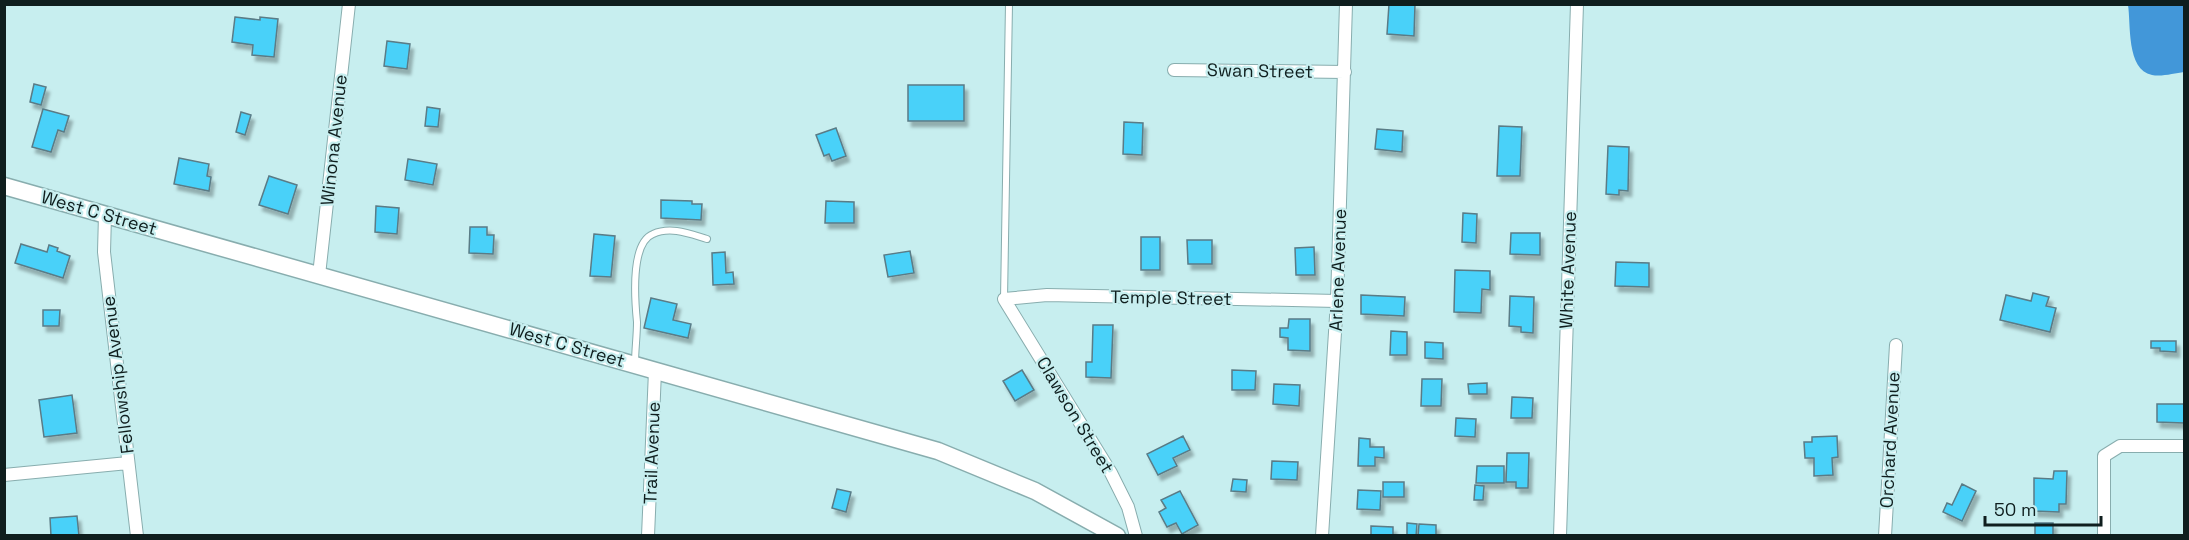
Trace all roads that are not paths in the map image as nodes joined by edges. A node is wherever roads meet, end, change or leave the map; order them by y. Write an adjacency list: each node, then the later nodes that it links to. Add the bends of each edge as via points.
1 (349, 4): 10 (street, Winona Avenue)
2 (1009, 4): 11 (lane)
3 (1346, 4): 6 (street, Arlene Avenue)
4 (1577, 4): 24 (street, White Avenue)
5 (1174, 70): 6 (street, Swan Street)
6 (1345, 72): 12 (street, Arlene Avenue)
7 (4, 186): 8 (main road, West C Street)
8 (105, 215): 10 (main road, West C Street); 17 (street, Fellowship Avenue, via 104,252)
9 (707, 239): 14 (lane, via 664,231 650,234 642,242 634,299)
10 (319, 275): 14 (main road, West C Street)
11 (1004, 299): 12 (street, Temple Street, via 1047,295); 22 (street, Clawson Street, via 1111,473 1128,507)
12 (1337, 301): 23 (street, Arlene Avenue)
13 (1896, 345): 25 (street, Orchard Avenue)
14 (635, 365): 15 (main road, West C Street)
15 (655, 371): 20 (street, Trail Avenue); 21 (main road, West C Street, via 938,451 1035,491)
16 (2184, 446): 26 (street, via 2120,446 2104,456)
17 (128, 463): 18 (street); 19 (street, Fellowship Avenue)
18 (4, 475)
19 (137, 536)
20 (648, 536)
21 (1117, 536)
22 (1136, 536)
23 (1322, 536)
24 (1560, 536)
25 (1885, 536)
26 (2104, 536)

